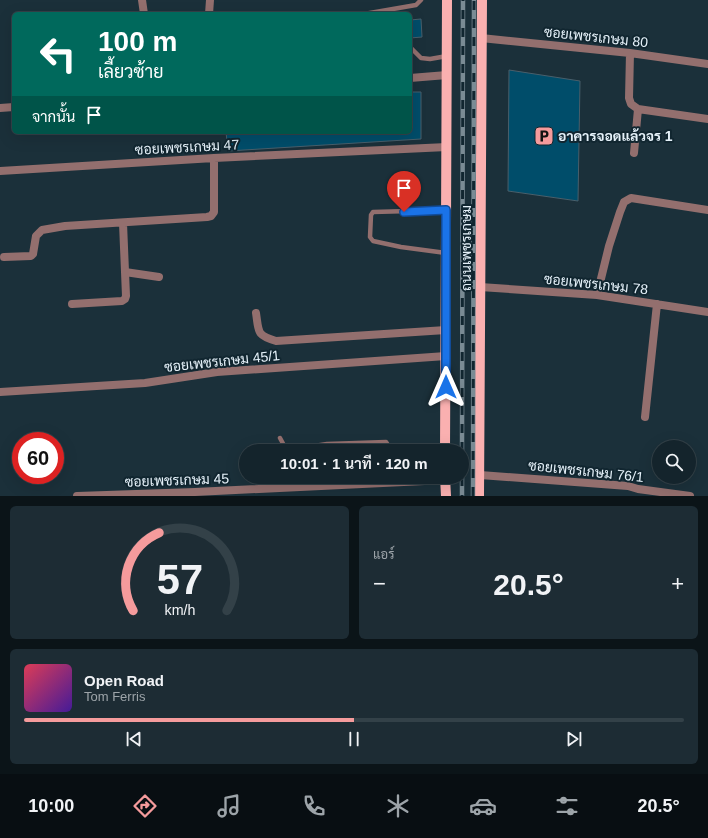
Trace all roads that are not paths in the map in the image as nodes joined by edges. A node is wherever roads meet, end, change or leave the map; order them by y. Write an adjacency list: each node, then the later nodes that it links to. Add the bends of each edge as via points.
1 (142, 0): 6 (street)
2 (210, 0): 7 (street)
3 (421, 0): 8 (lane, via 416,5)
4 (447, 0): 12 (main road, ถนนเพชรเกษม)
5 (482, 0): 9 (main road, ถนนเพชรเกษม)
6 (144, 12)
7 (209, 12)
8 (376, 12)
9 (481, 38): 11 (street, ซอยเพชรเกษม 80); 31 (main road, ถนนเพชรเกษม)
10 (412, 49): 12 (lane, via 421,58)
11 (630, 52): 13 (street, ซอยเพชรเกษม 80); 18 (street, via 629,98)
12 (447, 56): 14 (main road, ถนนเพชรเกษม)
13 (708, 64)
14 (447, 75): 15 (street); 20 (main road, ถนนเพชรเกษม)
15 (412, 78)
16 (12, 107): 17 (street)
17 (0, 108)
18 (638, 109): 19 (street); 21 (street)
19 (708, 119)
20 (447, 147): 22 (street, ซอยเพชรเกษม 47); 24 (main road, ถนนเพชรเกษม)
21 (634, 153)
22 (214, 158): 23 (street, ซอยเพชรเกษม 47); 26 (street, via 214,212 211,216)
23 (0, 171)
24 (446, 210): 27 (main road, ถนนเพชรเกษม); 27 (lane, via 373,212 370,237 373,241 401,247)
25 (708, 210): 32 (street, via 631,198 624,202 609,246)
26 (123, 223): 28 (street, via 64,226 42,230 36,236 31,256); 29 (street)
27 (446, 253): 37 (main road, ถนนเพชรเกษม)
28 (4, 257)
29 (125, 272): 30 (street); 33 (street, via 126,296 122,302)
30 (159, 277)
31 (480, 288): 32 (street, ซอยเพชรเกษม 78); 46 (main road, ถนนเพชรเกษม)
32 (597, 295): 34 (street, ซอยเพชรเกษม 78)
33 (72, 304)
34 (657, 304): 35 (street, ซอยเพชรเกษม 78); 40 (street)
35 (708, 312)
36 (256, 313): 37 (street, via 259,333 276,341)
37 (446, 330): 38 (main road, ถนนเพชรเกษม)
38 (446, 356): 39 (street, ซอยเพชรเกษม 45/1, via 217,372 145,382); 45 (main road, ถนนเพชรเกษม)
39 (0, 392)
40 (645, 417)
41 (280, 438): 42 (lane)
42 (283, 444)
43 (327, 444): 44 (lane)
44 (387, 444)
45 (446, 444)
46 (480, 474): 52 (main road, ถนนเพชรเกษม); 53 (street, ซอยเพชรเกษม 76/1, via 628,486)
47 (338, 484): 50 (street, ซอยเพชรเกษม 45)
48 (445, 484): 51 (main road)
49 (77, 496): 50 (street, ซอยเพชรเกษม 45)
50 (83, 496)
51 (446, 496)
52 (479, 496)
53 (690, 496)

